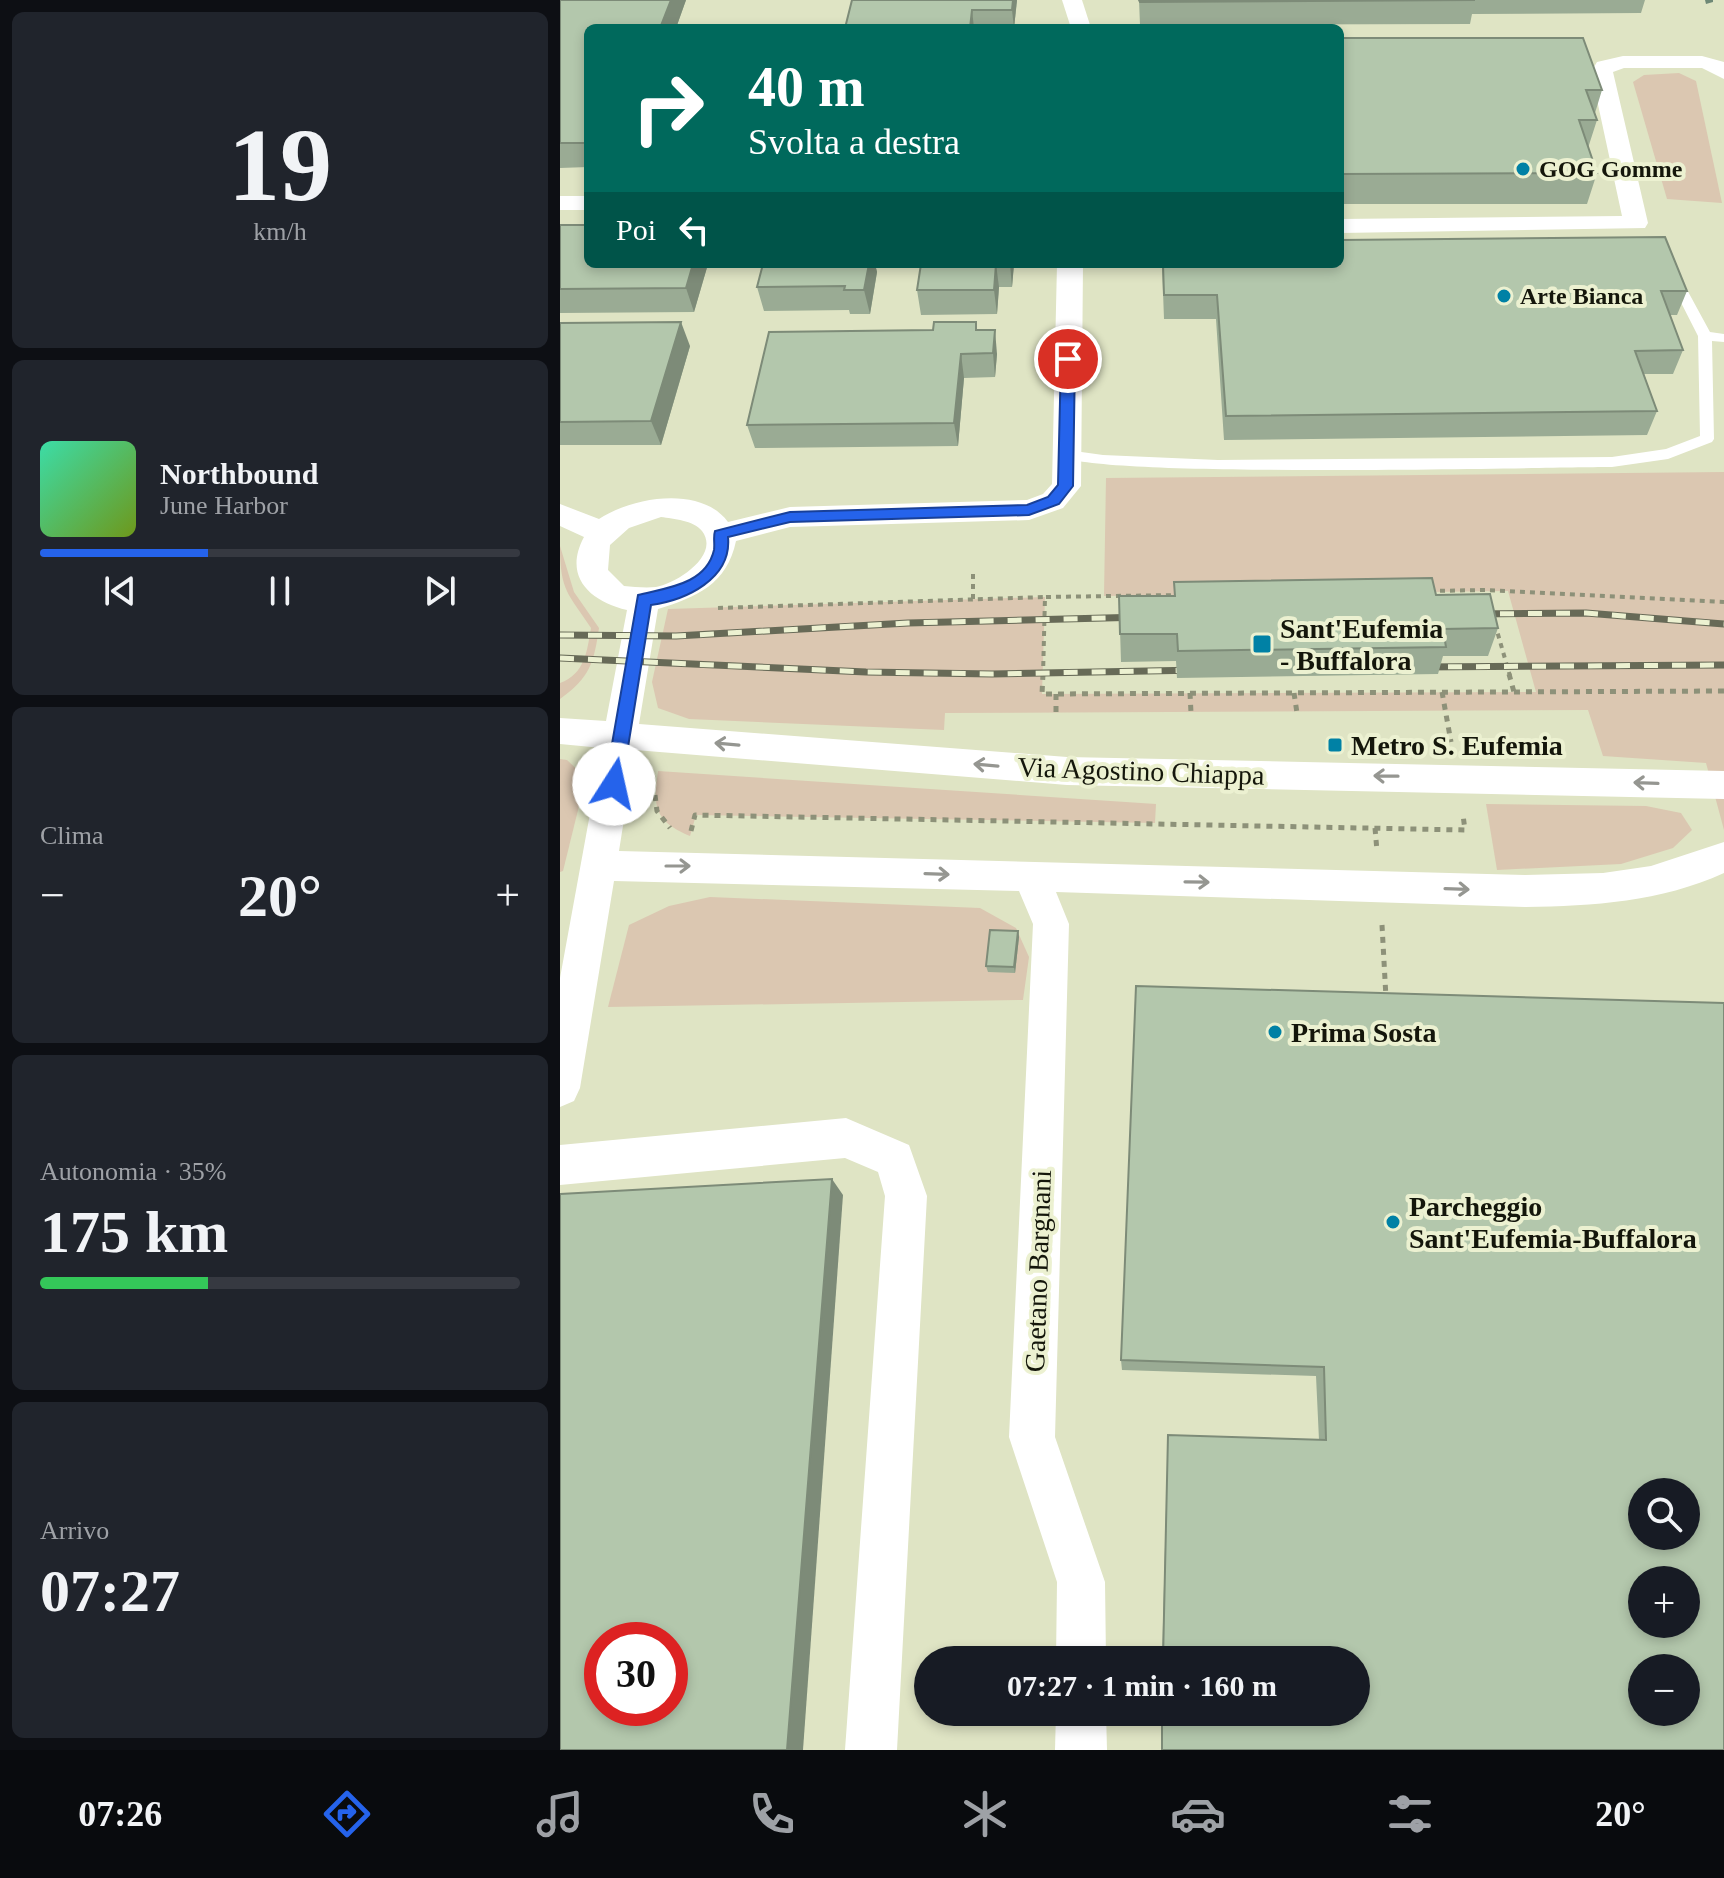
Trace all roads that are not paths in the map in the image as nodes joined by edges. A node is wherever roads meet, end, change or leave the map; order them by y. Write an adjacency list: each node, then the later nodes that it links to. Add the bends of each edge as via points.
1 (1072, 0): 2 (street)
2 (1080, 24)
3 (1724, 73): 6 (street, via 1702,62 1623,62 1602,72 1636,223)
4 (560, 203): 5 (street)
5 (584, 203)
6 (1344, 226)
7 (1669, 266): 9 (lane)
8 (1070, 268): 11 (street)
9 (1705, 336): 10 (lane); 11 (lane, via 1707,439 1668,454 1612,462 1234,465)
10 (1724, 338)
11 (1067, 455): 14 (street, via 1066,486 1053,501 1029,510 790,517)
12 (560, 514): 13 (street)
13 (603, 533): 14 (street, via 639,511 682,507 713,522); 15 (street, via 589,563 593,578 622,598)
14 (720, 534): 15 (street, via 722,549 704,578 665,597)
15 (644, 600): 17 (street)
16 (560, 731): 17 (street, Via Agostino Chiappa)
17 (622, 736): 18 (street, Via Agostino Chiappa, one-way to 17, via 1067,771); 20 (street)
18 (1724, 785)
19 (1724, 857): 21 (street, one-way to 19, via 1585,890 1670,879)
20 (600, 866): 21 (street, one-way to 21); 22 (street)
21 (1031, 877): 24 (street, Gaetano Bargnani, via 1051,924 1032,1437 1081,1582)
22 (560, 1088)
23 (561, 1187): 26 (street, via 846,1138 894,1159 906,1196)
24 (1081, 1646)
25 (1081, 1726): 27 (street)
26 (871, 1750)
27 (1081, 1750)

